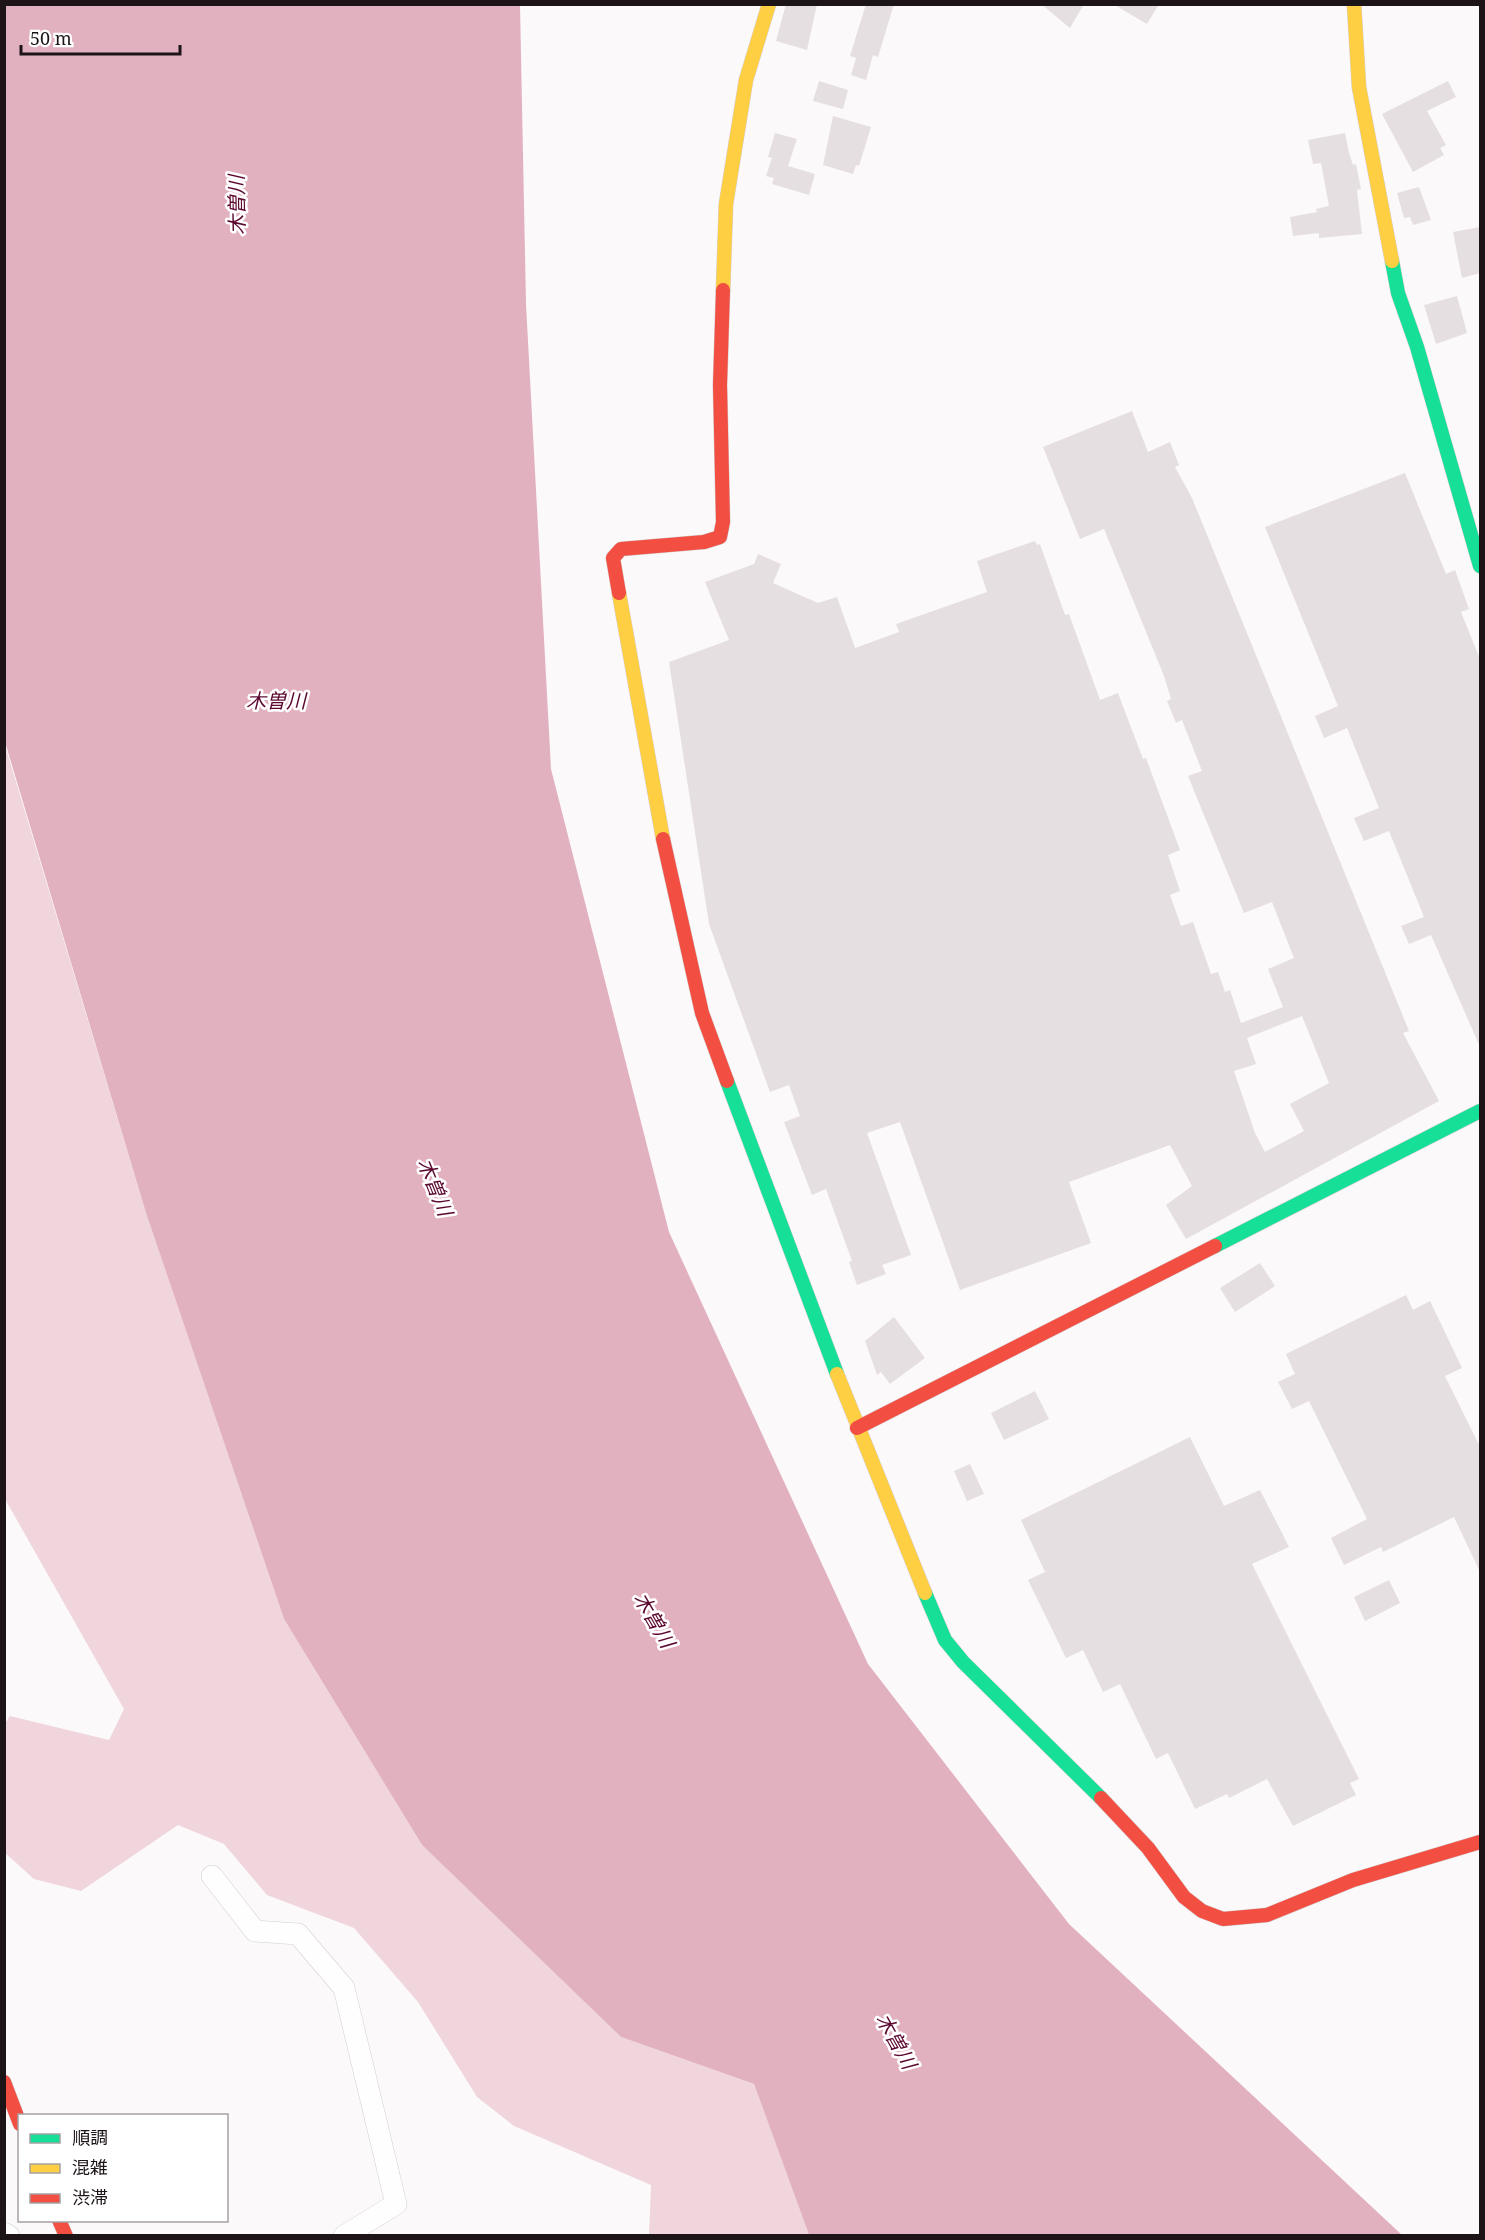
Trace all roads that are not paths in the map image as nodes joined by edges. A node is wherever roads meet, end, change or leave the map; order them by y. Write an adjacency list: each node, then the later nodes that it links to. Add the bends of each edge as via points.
1 (769, 4): 5 (street, via 746,80 726,204 720,537 704,542 621,549 613,558 652,788 702,1013)
2 (1354, 4): 3 (street, via 1359,87 1398,293)
3 (1480, 566)
4 (1480, 1111): 5 (street)
5 (857, 1428): 6 (street, via 945,1640 1110,1806 1184,1897 1202,1911 1223,1919 1267,1915 1353,1880)
6 (1480, 1842)
7 (212, 1876): 12 (street, via 255,1931 298,1934 344,1988 396,2204)
8 (4, 2082): 9 (street)
9 (18, 2119)
10 (4, 2233): 11 (street)
11 (9, 2235)
12 (344, 2235)

